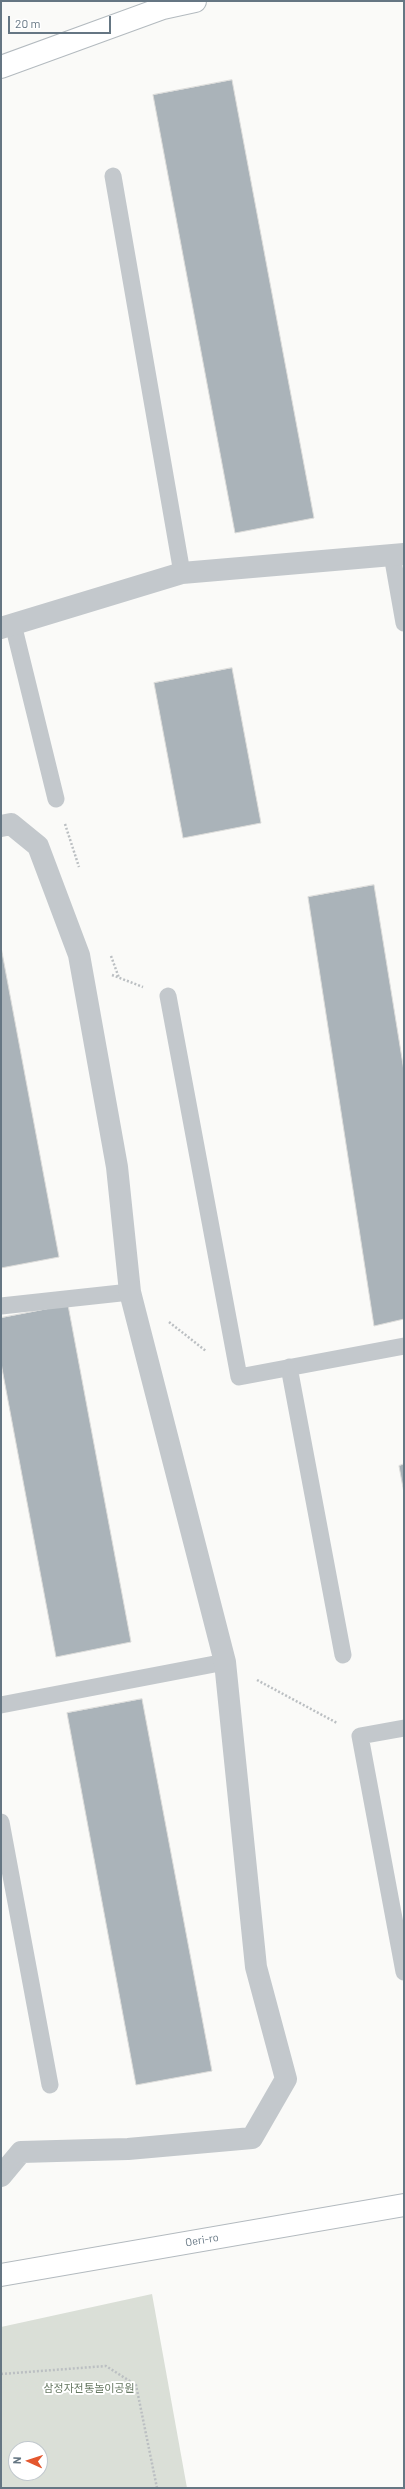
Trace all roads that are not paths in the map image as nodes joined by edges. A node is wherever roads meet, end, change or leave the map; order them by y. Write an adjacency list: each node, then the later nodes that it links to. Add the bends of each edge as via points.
1 (195, 1): 2 (street, via 163,8)
2 (1, 67)
3 (113, 176): 5 (lane)
4 (398, 555): 5 (street); 6 (lane)
5 (182, 573): 7 (street)
6 (404, 623)
7 (7, 626): 8 (lane)
8 (56, 799)
9 (1, 826): 11 (street, via 11,824 38,846 79,955 117,1166)
10 (168, 996): 14 (lane, via 239,1377)
11 (130, 1292): 12 (lane); 16 (street)
12 (1, 1306)
13 (404, 1346): 14 (lane)
14 (289, 1368): 15 (lane)
15 (343, 1655)
16 (225, 1662): 17 (lane); 22 (street, via 256,1967 286,2079 252,2138 128,2149 21,2152)
17 (1, 1705)
18 (404, 1728): 20 (lane, via 360,1736)
19 (1, 1822): 21 (lane)
20 (404, 1972)
21 (50, 2085)
22 (1, 2176)
23 (404, 2205): 24 (street, Oeri-ro)
24 (1, 2275)

